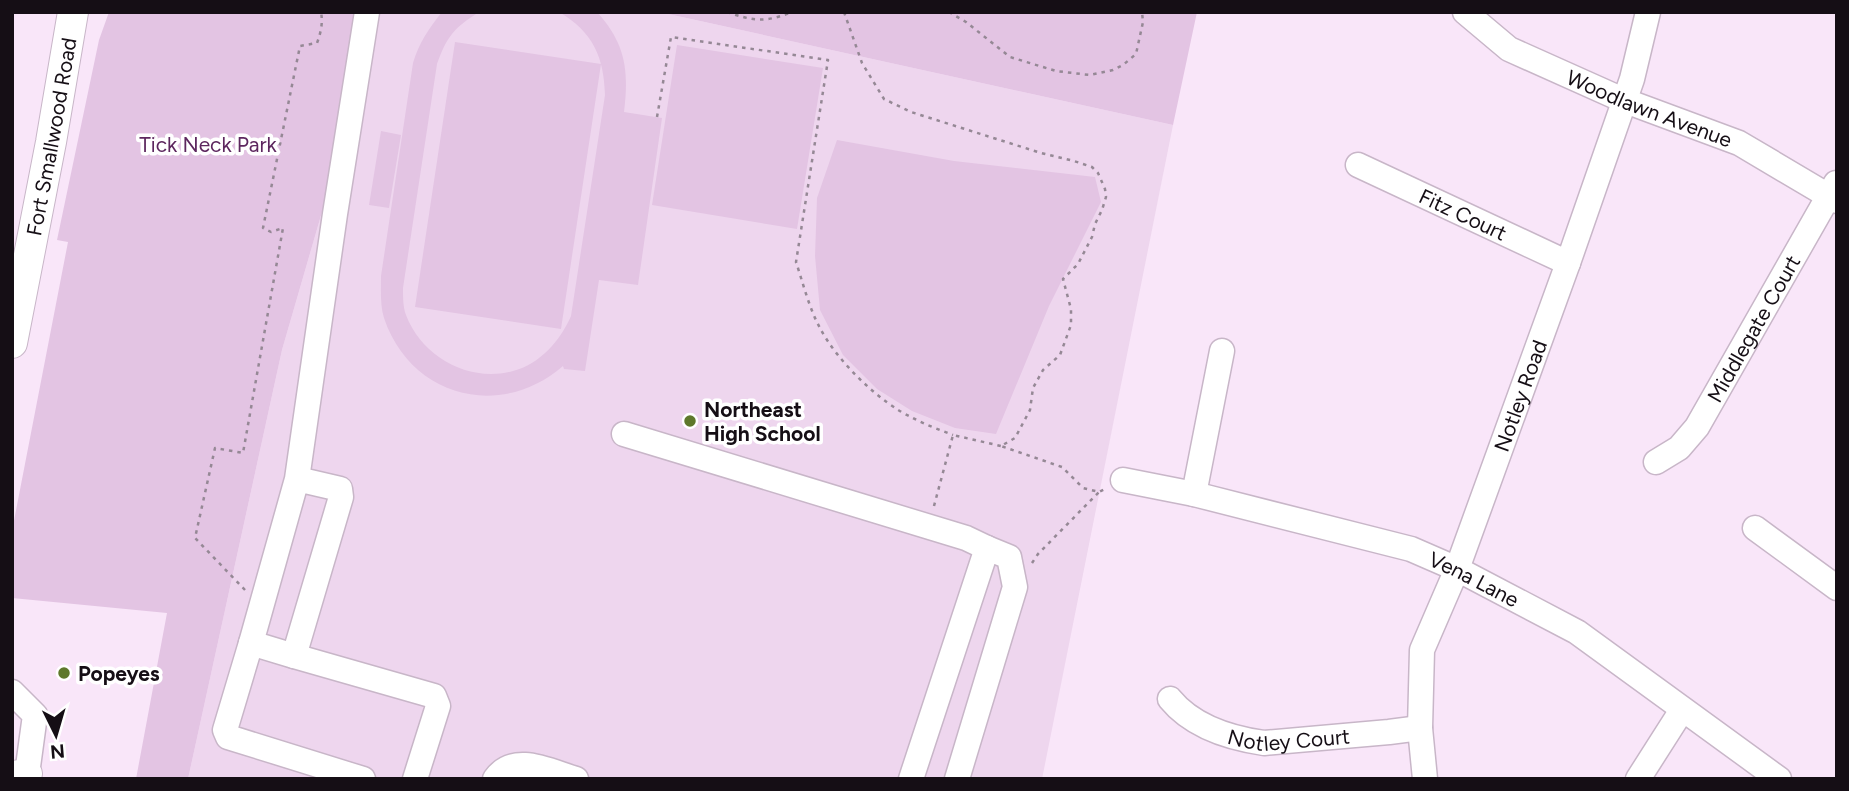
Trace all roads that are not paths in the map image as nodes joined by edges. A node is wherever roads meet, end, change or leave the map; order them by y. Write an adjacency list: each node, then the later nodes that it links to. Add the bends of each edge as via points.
1 (73, 12): 9 (main road, Fort Smallwood Road)
2 (367, 12): 13 (street)
3 (1465, 12): 5 (street, Woodlawn Avenue, via 1509,49)
4 (1648, 12): 5 (street, Notley Road)
5 (1623, 100): 7 (street, Woodlawn Avenue, via 1739,143); 8 (street, Notley Road)
6 (1358, 165): 8 (street, Fitz Court)
7 (1834, 192): 12 (street, Middlegate Court, via 1697,428 1679,448)
8 (1568, 263): 18 (street, Notley Road)
9 (12, 343)
10 (1222, 351): 15 (street)
11 (624, 434): 17 (street)
12 (1656, 462)
13 (297, 479): 20 (street); 21 (street, via 340,489 341,497)
14 (1123, 480): 15 (street, Vena Lane)
15 (1194, 494): 18 (street, Vena Lane, via 1411,549)
16 (1755, 528): 19 (street)
17 (987, 548): 31 (street); 32 (street, via 1009,557 1015,587)
18 (1457, 569): 24 (street, Vena Lane, via 1577,632); 25 (street, Notley Road, via 1422,650)
19 (1837, 588)
20 (251, 643): 21 (street); 27 (street, via 225,730 228,737)
21 (294, 656): 28 (street, via 435,696 438,706)
22 (12, 692): 26 (street, via 35,715)
23 (1170, 699): 25 (street, Notley Court, via 1200,725 1264,743)
24 (1682, 710): 34 (street); 35 (street, Vena Lane)
25 (1420, 728): 33 (street, Notley Road)
26 (24, 775)
27 (363, 779)
28 (415, 779)
29 (495, 779): 30 (street, via 510,765 523,763)
30 (576, 779)
31 (911, 779)
32 (957, 779)
33 (1425, 779)
34 (1638, 779)
35 (1779, 779)

